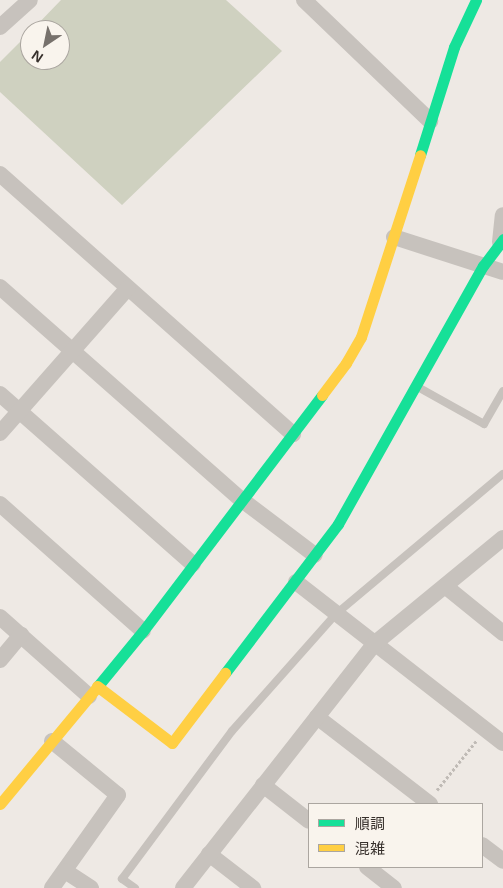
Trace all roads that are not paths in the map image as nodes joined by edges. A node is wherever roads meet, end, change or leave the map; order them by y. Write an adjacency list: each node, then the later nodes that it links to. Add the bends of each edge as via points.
1 (30, 0): 4 (street)
2 (304, 0): 5 (street)
3 (476, 0): 5 (street, via 454,47)
4 (0, 27)
5 (430, 121): 8 (street)
6 (0, 174): 13 (street)
7 (503, 214): 9 (street)
8 (394, 236): 10 (street); 20 (street, via 361,337 346,363)
9 (501, 240): 10 (street)
10 (483, 266): 11 (street); 15 (street)
11 (503, 272)
12 (0, 287): 14 (street)
13 (128, 288): 14 (street); 20 (street)
14 (72, 350): 18 (street); 22 (street)
15 (416, 386): 16 (lane, via 484,424); 25 (street, via 338,524)
16 (503, 391)
17 (0, 394): 18 (street)
18 (18, 411): 19 (street); 26 (street)
19 (0, 433)
20 (293, 434): 22 (street)
21 (503, 474): 29 (lane)
22 (242, 500): 25 (street); 26 (street)
23 (0, 504): 31 (street)
24 (503, 538): 28 (street)
25 (315, 556): 27 (street)
26 (193, 564): 31 (street)
27 (296, 582): 29 (street); 36 (street, via 172,744)
28 (445, 586): 32 (street); 34 (street)
29 (336, 614): 34 (street); 51 (lane, via 232,731 122,879)
30 (0, 617): 33 (street)
31 (143, 631): 36 (street)
32 (503, 633)
33 (21, 635): 35 (street); 36 (street)
34 (374, 644): 37 (street); 39 (street)
35 (0, 660)
36 (93, 691): 38 (street)
37 (317, 717): 40 (street); 41 (street)
38 (52, 741): 42 (street); 48 (street, via 118,795)
39 (503, 743)
40 (263, 785): 43 (street); 45 (street)
41 (429, 803)
42 (0, 804)
43 (308, 821)
44 (483, 846): 46 (street)
45 (209, 854): 52 (street); 53 (street)
46 (503, 861)
47 (368, 868): 54 (street)
48 (65, 871): 49 (street); 50 (street)
49 (52, 888)
50 (91, 888)
51 (135, 888)
52 (183, 888)
53 (253, 888)
54 (394, 888)

